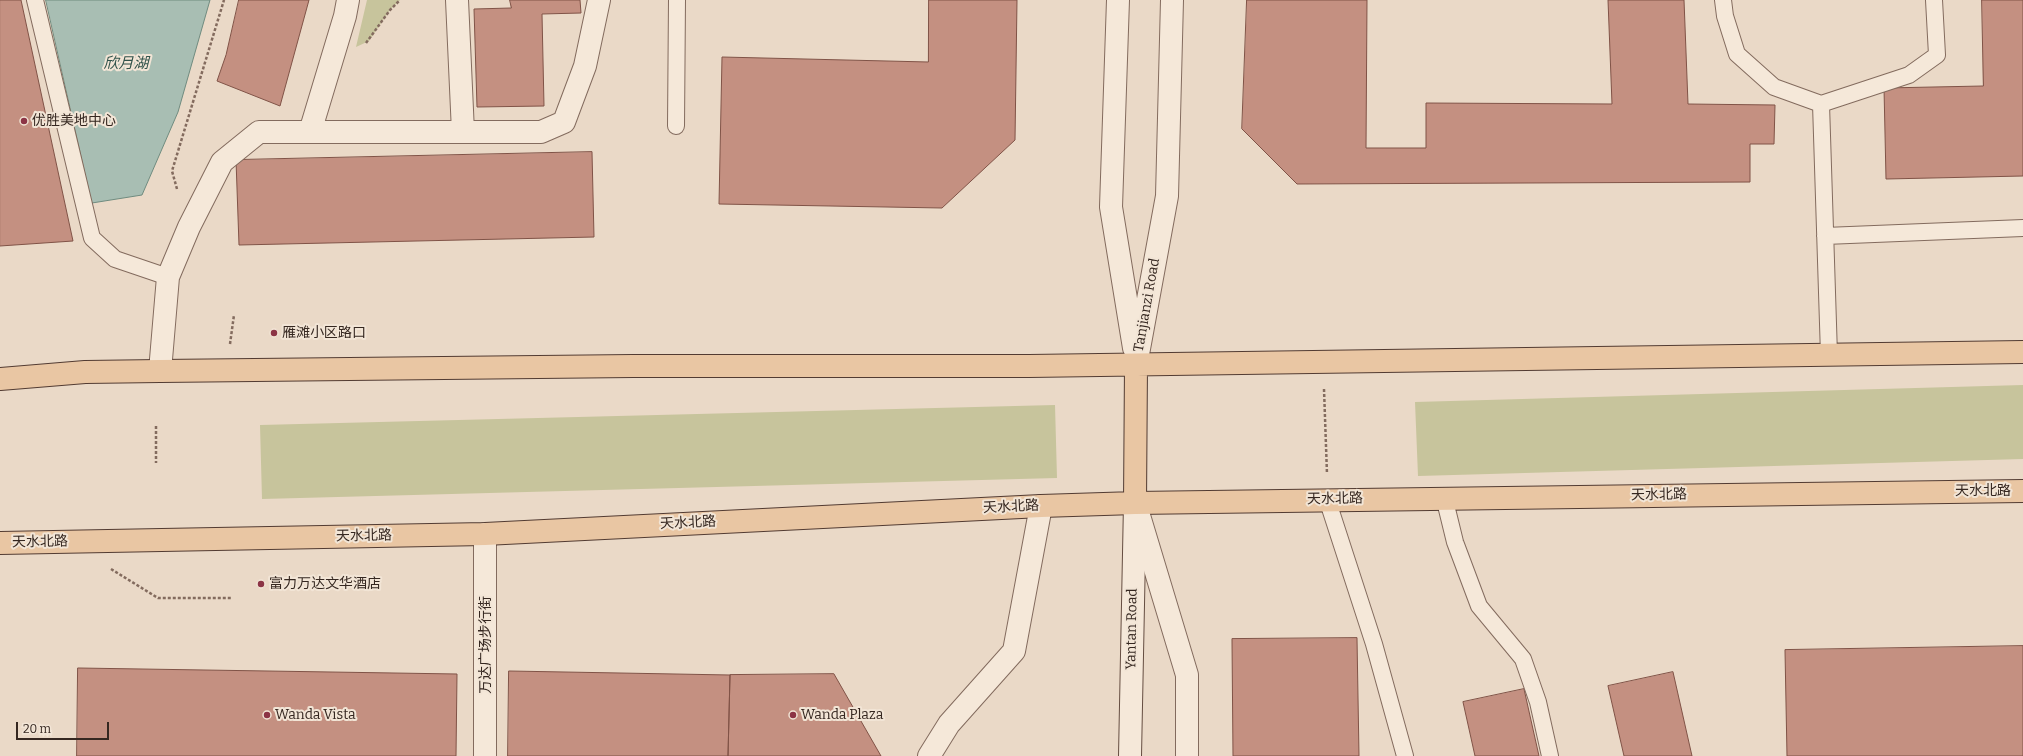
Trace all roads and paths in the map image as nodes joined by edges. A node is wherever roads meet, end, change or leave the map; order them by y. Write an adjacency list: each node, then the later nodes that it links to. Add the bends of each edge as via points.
1 (35, 0): 18 (lane, via 92,238 114,259)
2 (224, 0): 15 (path)
3 (348, 0): 13 (street)
4 (457, 0): 14 (street)
5 (599, 0): 14 (street, via 586,66 564,122 541,132)
6 (676, 0): 12 (lane)
7 (1118, 0): 22 (street, Tanjianzi Road, via 1111,207)
8 (1172, 0): 22 (street, Tanjianzi Road, via 1167,196)
9 (1723, 0): 11 (lane, via 1724,16 1737,54 1774,87)
10 (1934, 0): 11 (lane, via 1937,56 1909,75)
11 (1821, 104): 17 (lane)
12 (676, 126)
13 (310, 132): 14 (street); 18 (street, via 259,132 222,162 189,227)
14 (463, 132)
15 (172, 171)
16 (2023, 228): 17 (lane)
17 (1825, 236): 20 (lane)
18 (168, 277): 23 (street)
19 (2023, 352): 20 (main road)
20 (1829, 355): 21 (main road)
21 (1323, 362): 22 (main road); 29 (path)
22 (1136, 365): 23 (main road, via 633,366); 30 (main road)
23 (160, 371): 24 (main road, via 85,372)
24 (0, 379)
25 (156, 426): 26 (path)
26 (156, 463)
27 (2023, 491): 28 (main road, 天水北路)
28 (1444, 497): 29 (main road, 天水北路); 41 (lane, via 1455,542 1480,606 1523,659 1538,702)
29 (1328, 499): 30 (main road, 天水北路); 40 (lane, via 1374,644)
30 (1135, 503): 31 (main road, 天水北路); 38 (street, Yantan Road); 39 (street, via 1187,675)
31 (1041, 506): 32 (main road, 天水北路); 37 (street, via 1014,651 949,724)
32 (485, 534): 33 (main road, 天水北路); 36 (street, 万达广场步行街)
33 (0, 543)
34 (106, 566): 35 (path, via 158,598)
35 (232, 598)
36 (485, 756)
37 (929, 756)
38 (1130, 756)
39 (1187, 756)
40 (1405, 756)
41 (1550, 756)

